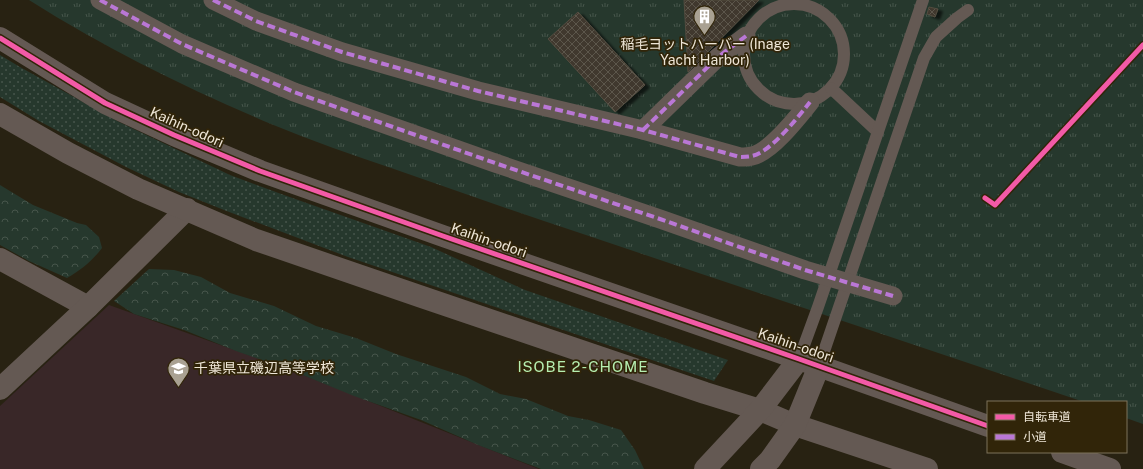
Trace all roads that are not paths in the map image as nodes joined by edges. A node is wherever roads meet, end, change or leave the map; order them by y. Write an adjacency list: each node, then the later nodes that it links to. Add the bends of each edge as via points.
1 (100, 0): 14 (street, via 182,44 294,92)
2 (213, 0): 10 (street, via 256,21 342,52 478,91)
3 (923, 0): 11 (lane)
4 (968, 10): 15 (lane, via 936,37 924,58)
5 (746, 36): 7 (lane, via 762,14 787,4 801,4 826,15 842,37 844,50 839,77); 8 (lane, via 744,63 747,75 754,86 774,101 786,104); 10 (street, via 718,57)
6 (0, 38): 18 (street, Kaihin-odori, via 105,102 174,135 260,171)
7 (831, 88): 8 (lane); 11 (lane)
8 (810, 102): 10 (street, via 768,148 753,156 740,158)
9 (0, 114): 12 (street, via 75,157 138,189)
10 (643, 130)
11 (878, 132): 14 (lane)
12 (186, 209): 17 (street); 21 (street, via 264,242)
13 (0, 260): 17 (street)
14 (829, 277): 15 (street); 18 (lane)
15 (847, 283): 16 (street); 19 (lane)
16 (894, 296)
17 (88, 307): 20 (street)
18 (799, 359): 19 (street, Kaihin-odori); 21 (street)
19 (819, 366): 22 (street); 23 (street, Kaihin-odori)
20 (0, 388)
21 (760, 410): 22 (street); 25 (street)
22 (795, 425): 26 (street); 27 (street)
23 (987, 426)
24 (1065, 453): 28 (street)
25 (705, 469)
26 (761, 469)
27 (927, 469)
28 (1110, 469)

